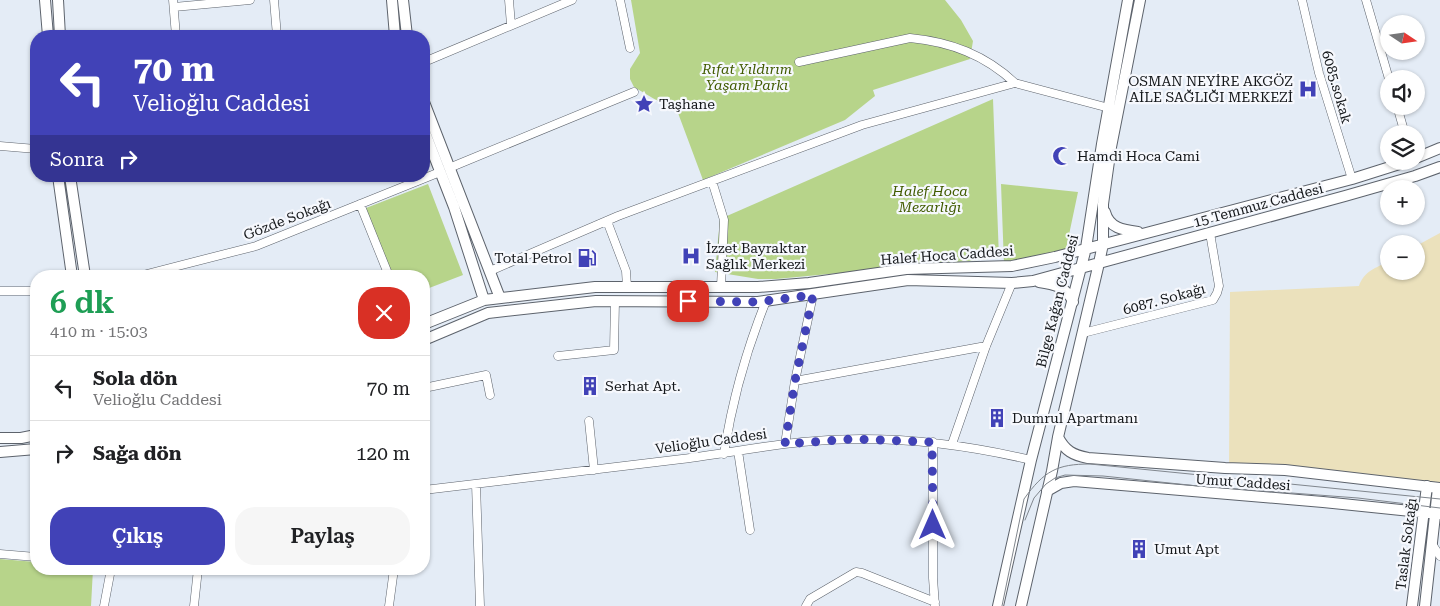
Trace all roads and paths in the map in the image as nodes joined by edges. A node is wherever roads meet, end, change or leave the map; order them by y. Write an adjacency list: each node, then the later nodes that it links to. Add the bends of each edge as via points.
1 (45, 0): 16 (street)
2 (58, 0): 17 (street)
3 (250, 0): 14 (street)
4 (274, 0): 19 (street)
5 (392, 0): 20 (street)
6 (403, 0): 21 (street)
7 (509, 0): 15 (street)
8 (572, 0): 15 (street)
9 (620, 0): 22 (street)
10 (1128, 0): 28 (street, Bilge Kağan Caddesi)
11 (1140, 0): 45 (street)
12 (1302, 0): 39 (street, 6085.sokak, via 1318,73)
13 (1366, 0): 25 (street)
14 (174, 3): 18 (street)
15 (511, 26): 23 (street)
16 (48, 30)
17 (60, 30)
18 (176, 30)
19 (276, 30)
20 (394, 30)
21 (406, 30)
22 (630, 48)
23 (430, 60)
24 (799, 62): 26 (street, via 910,38 921,39 966,50 998,67)
25 (1386, 70)
26 (1016, 82): 28 (street); 40 (street, via 862,125)
27 (634, 92): 36 (street, Gözde Sokağı)
28 (1109, 108): 50 (street, Bilge Kağan Caddesi)
29 (430, 121): 36 (street)
30 (430, 141): 36 (street)
31 (0, 146): 32 (street)
32 (30, 148)
33 (1440, 148): 34 (street)
34 (1425, 154)
35 (1440, 167): 48 (street, 15 Temmuz Caddesi)
36 (445, 170): 38 (street, Gözde Sokağı); 57 (street); 66 (street)
37 (1380, 170): 39 (street, 15 Temmuz Caddesi)
38 (430, 176)
39 (1352, 179): 47 (street, 15 Temmuz Caddesi)
40 (712, 181): 46 (street); 60 (street, via 724,220)
41 (59, 182): 53 (street)
42 (71, 182): 54 (street)
43 (415, 182): 44 (street, Gözde Sokağı)
44 (360, 204): 55 (street, Gözde Sokağı, via 256,246); 56 (street)
45 (1102, 204): 47 (street, via 1111,225); 49 (street)
46 (607, 221): 57 (street); 61 (street, via 626,271)
47 (1144, 233): 49 (street, 15 Temmuz Caddesi)
48 (1210, 233): 51 (street, 15 Temmuz Caddesi); 71 (street, 6087. Sokağı, via 1219,286 1213,300)
49 (1103, 244): 50 (street, 15 Temmuz Caddesi); 51 (street)
50 (1086, 248): 52 (street, Bilge Kağan Caddesi); 60 (street, Halef Hoca Caddesi, via 1012,266 906,269 809,283)
51 (1099, 263): 52 (street, 15 Temmuz Caddesi); 71 (street)
52 (1082, 268): 58 (street, Halef Hoca Caddesi); 69 (street, Bilge Kağan Caddesi)
53 (71, 270)
54 (84, 270)
55 (162, 270)
56 (387, 270)
57 (490, 271): 65 (street)
58 (1033, 281): 59 (street, Halef Hoca Caddesi); 69 (street, via 1058,286)
59 (1012, 283): 64 (street, Halef Hoca Caddesi, via 908,280); 73 (street)
60 (721, 287): 61 (street, Halef Hoca Caddesi)
61 (627, 288): 65 (street, Halef Hoca Caddesi, via 595,287)
62 (0, 291): 63 (street)
63 (30, 291)
64 (813, 295): 68 (street, Halef Hoca Caddesi); 75 (street)
65 (500, 298): 66 (street, Halef Hoca Caddesi)
66 (484, 300): 70 (street, Halef Hoca Caddesi)
67 (615, 301): 68 (street, Halef Hoca Caddesi); 72 (street, Halef Hoca Caddesi, via 488,314); 74 (street, via 614,350)
68 (766, 301): 88 (street, via 738,382)
69 (1072, 302): 89 (street, Bilge Kağan Caddesi)
70 (430, 322)
71 (1083, 333): 80 (street)
72 (430, 338)
73 (986, 346): 75 (street); 84 (street)
74 (558, 356)
75 (795, 381): 83 (street)
76 (430, 387): 77 (street, via 486,374)
77 (490, 395)
78 (589, 421): 90 (street)
79 (30, 436): 81 (street)
80 (1058, 437): 92 (street, Umut Caddesi, via 1067,451 1088,458 1285,470); 95 (street)
81 (0, 438)
82 (932, 442): 83 (street, Velioğlu Caddesi, via 853,439); 84 (street, Velioğlu Caddesi); 106 (street)
83 (785, 444): 86 (street, Velioğlu Caddesi)
84 (952, 444): 89 (street, Velioğlu Caddesi)
85 (30, 450): 87 (street)
86 (738, 451): 88 (street, Velioğlu Caddesi); 98 (street)
87 (0, 452)
88 (724, 454): 90 (street, Velioğlu Caddesi)
89 (1031, 460): 112 (street, Bilge Kağan Caddesi)
90 (594, 470): 91 (street, Velioğlu Caddesi)
91 (476, 484): 94 (street, Velioğlu Caddesi); 110 (street)
92 (1427, 486): 93 (street, Umut Caddesi); 96 (street, Taslak Sokağı)
93 (1439, 488): 97 (street, Taslak Sokağı)
94 (430, 489)
95 (1047, 491): 96 (street, Umut Caddesi, via 1061,483 1074,481); 113 (street)
96 (1424, 512): 97 (street, Umut Caddesi); 114 (street, Taslak Sokağı)
97 (1438, 514): 99 (street, Taslak Sokağı)
98 (750, 530)
99 (1432, 544): 102 (street); 115 (street, Taslak Sokağı)
100 (0, 554): 101 (street)
101 (30, 556)
102 (1440, 556)
103 (109, 575): 107 (street)
104 (197, 575): 108 (street)
105 (393, 575): 109 (street)
106 (935, 604): 111 (street, via 856,572 810,599)
107 (104, 606)
108 (194, 606)
109 (389, 606)
110 (480, 606)
111 (806, 606)
112 (998, 606)
113 (1021, 606)
114 (1412, 606)
115 (1425, 606)

